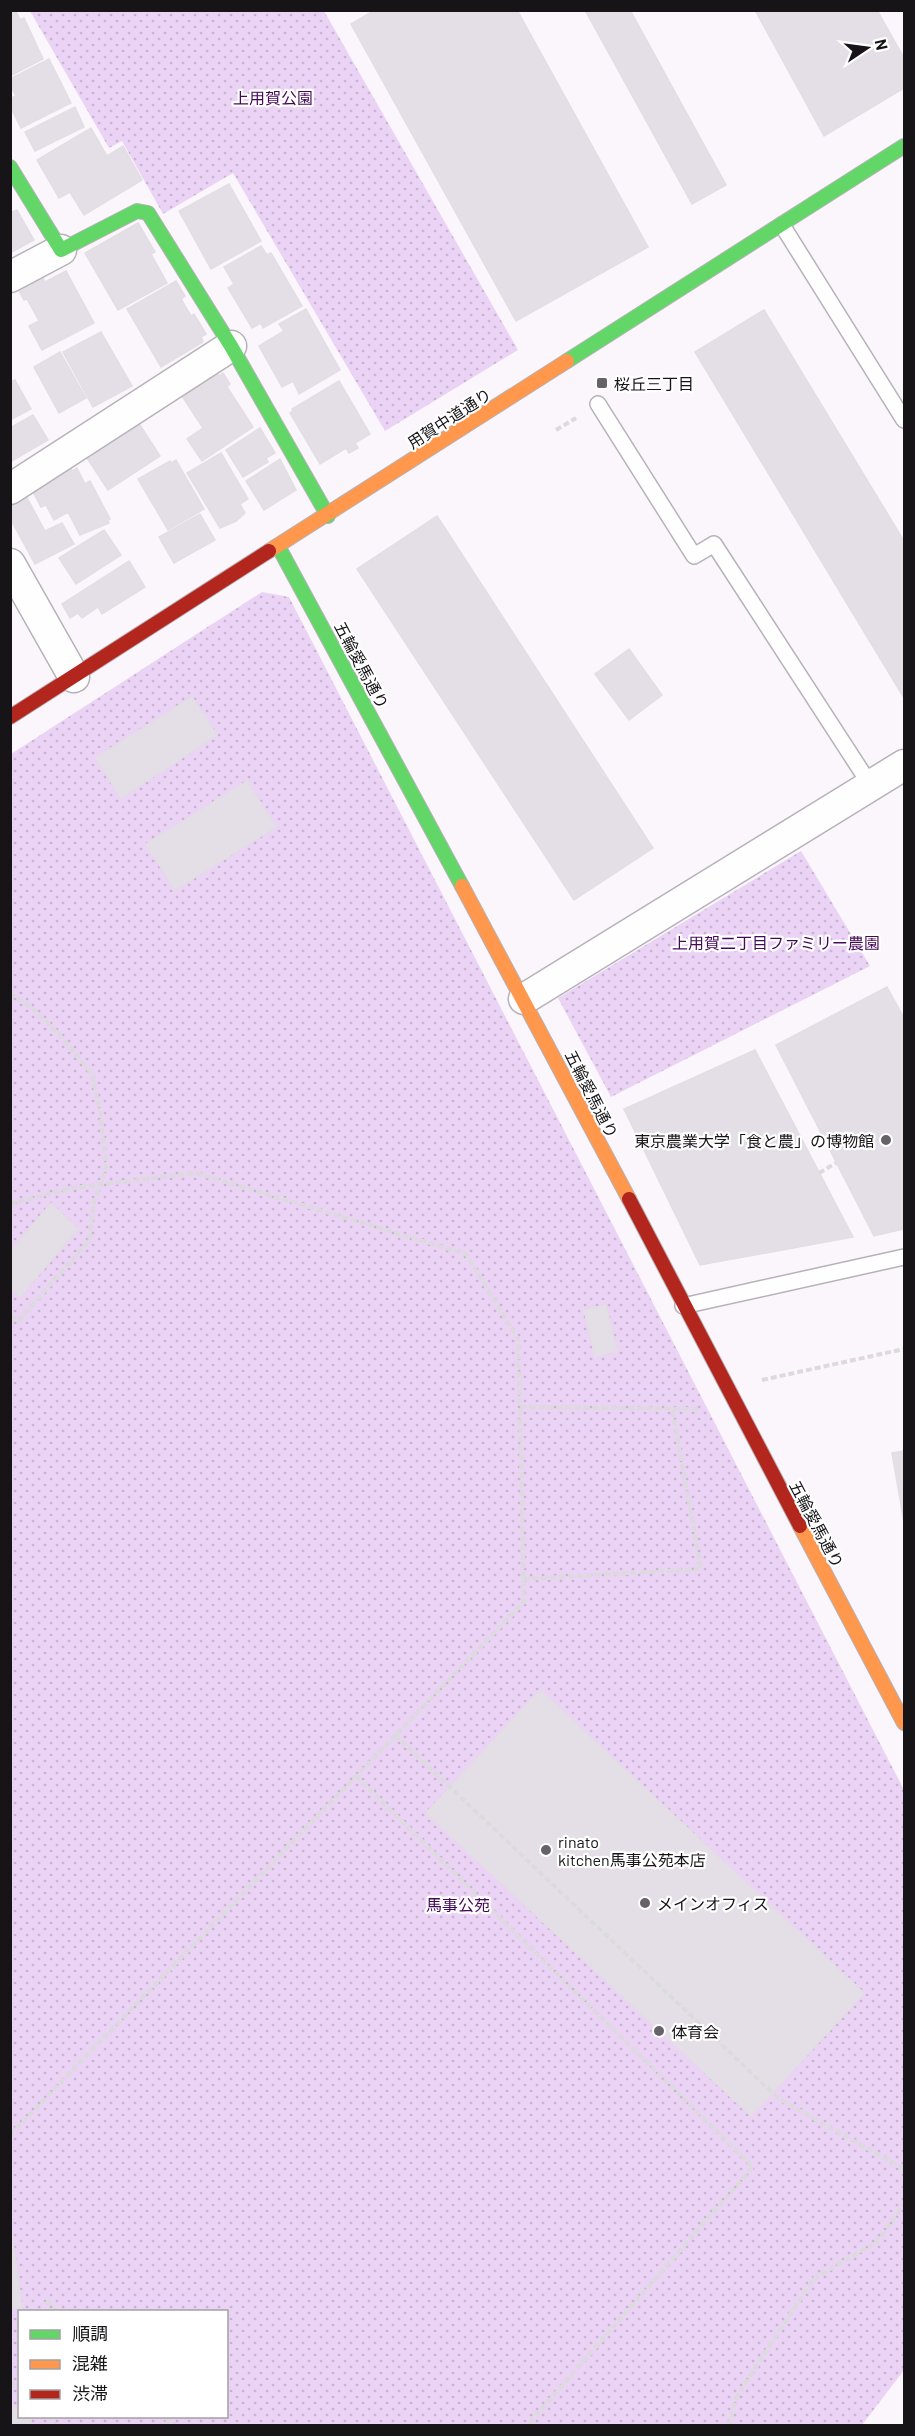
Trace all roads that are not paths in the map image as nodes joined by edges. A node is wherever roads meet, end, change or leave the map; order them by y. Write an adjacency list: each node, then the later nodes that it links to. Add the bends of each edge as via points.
1 (904, 146): 3 (street, 用賀中道通り)
2 (10, 167): 4 (street)
3 (782, 225): 8 (lane); 10 (street, 用賀中道通り)
4 (61, 250): 5 (street); 6 (street, via 138,211 148,213)
5 (10, 277)
6 (231, 346): 9 (street); 10 (street)
7 (598, 404): 16 (lane, via 694,556 714,544)
8 (904, 420)
9 (10, 489)
10 (328, 516): 11 (street, 用賀中道通り)
11 (278, 546): 13 (street, 用賀中道通り); 17 (street, 五輪愛馬通り)
12 (10, 564): 13 (street)
13 (74, 677): 14 (street, 用賀中道通り)
14 (10, 717)
15 (904, 765): 16 (street)
16 (871, 786): 17 (street)
17 (524, 999): 19 (street, 五輪愛馬通り)
18 (904, 1257): 19 (lane)
19 (683, 1306): 20 (street, 五輪愛馬通り)
20 (904, 1723)

